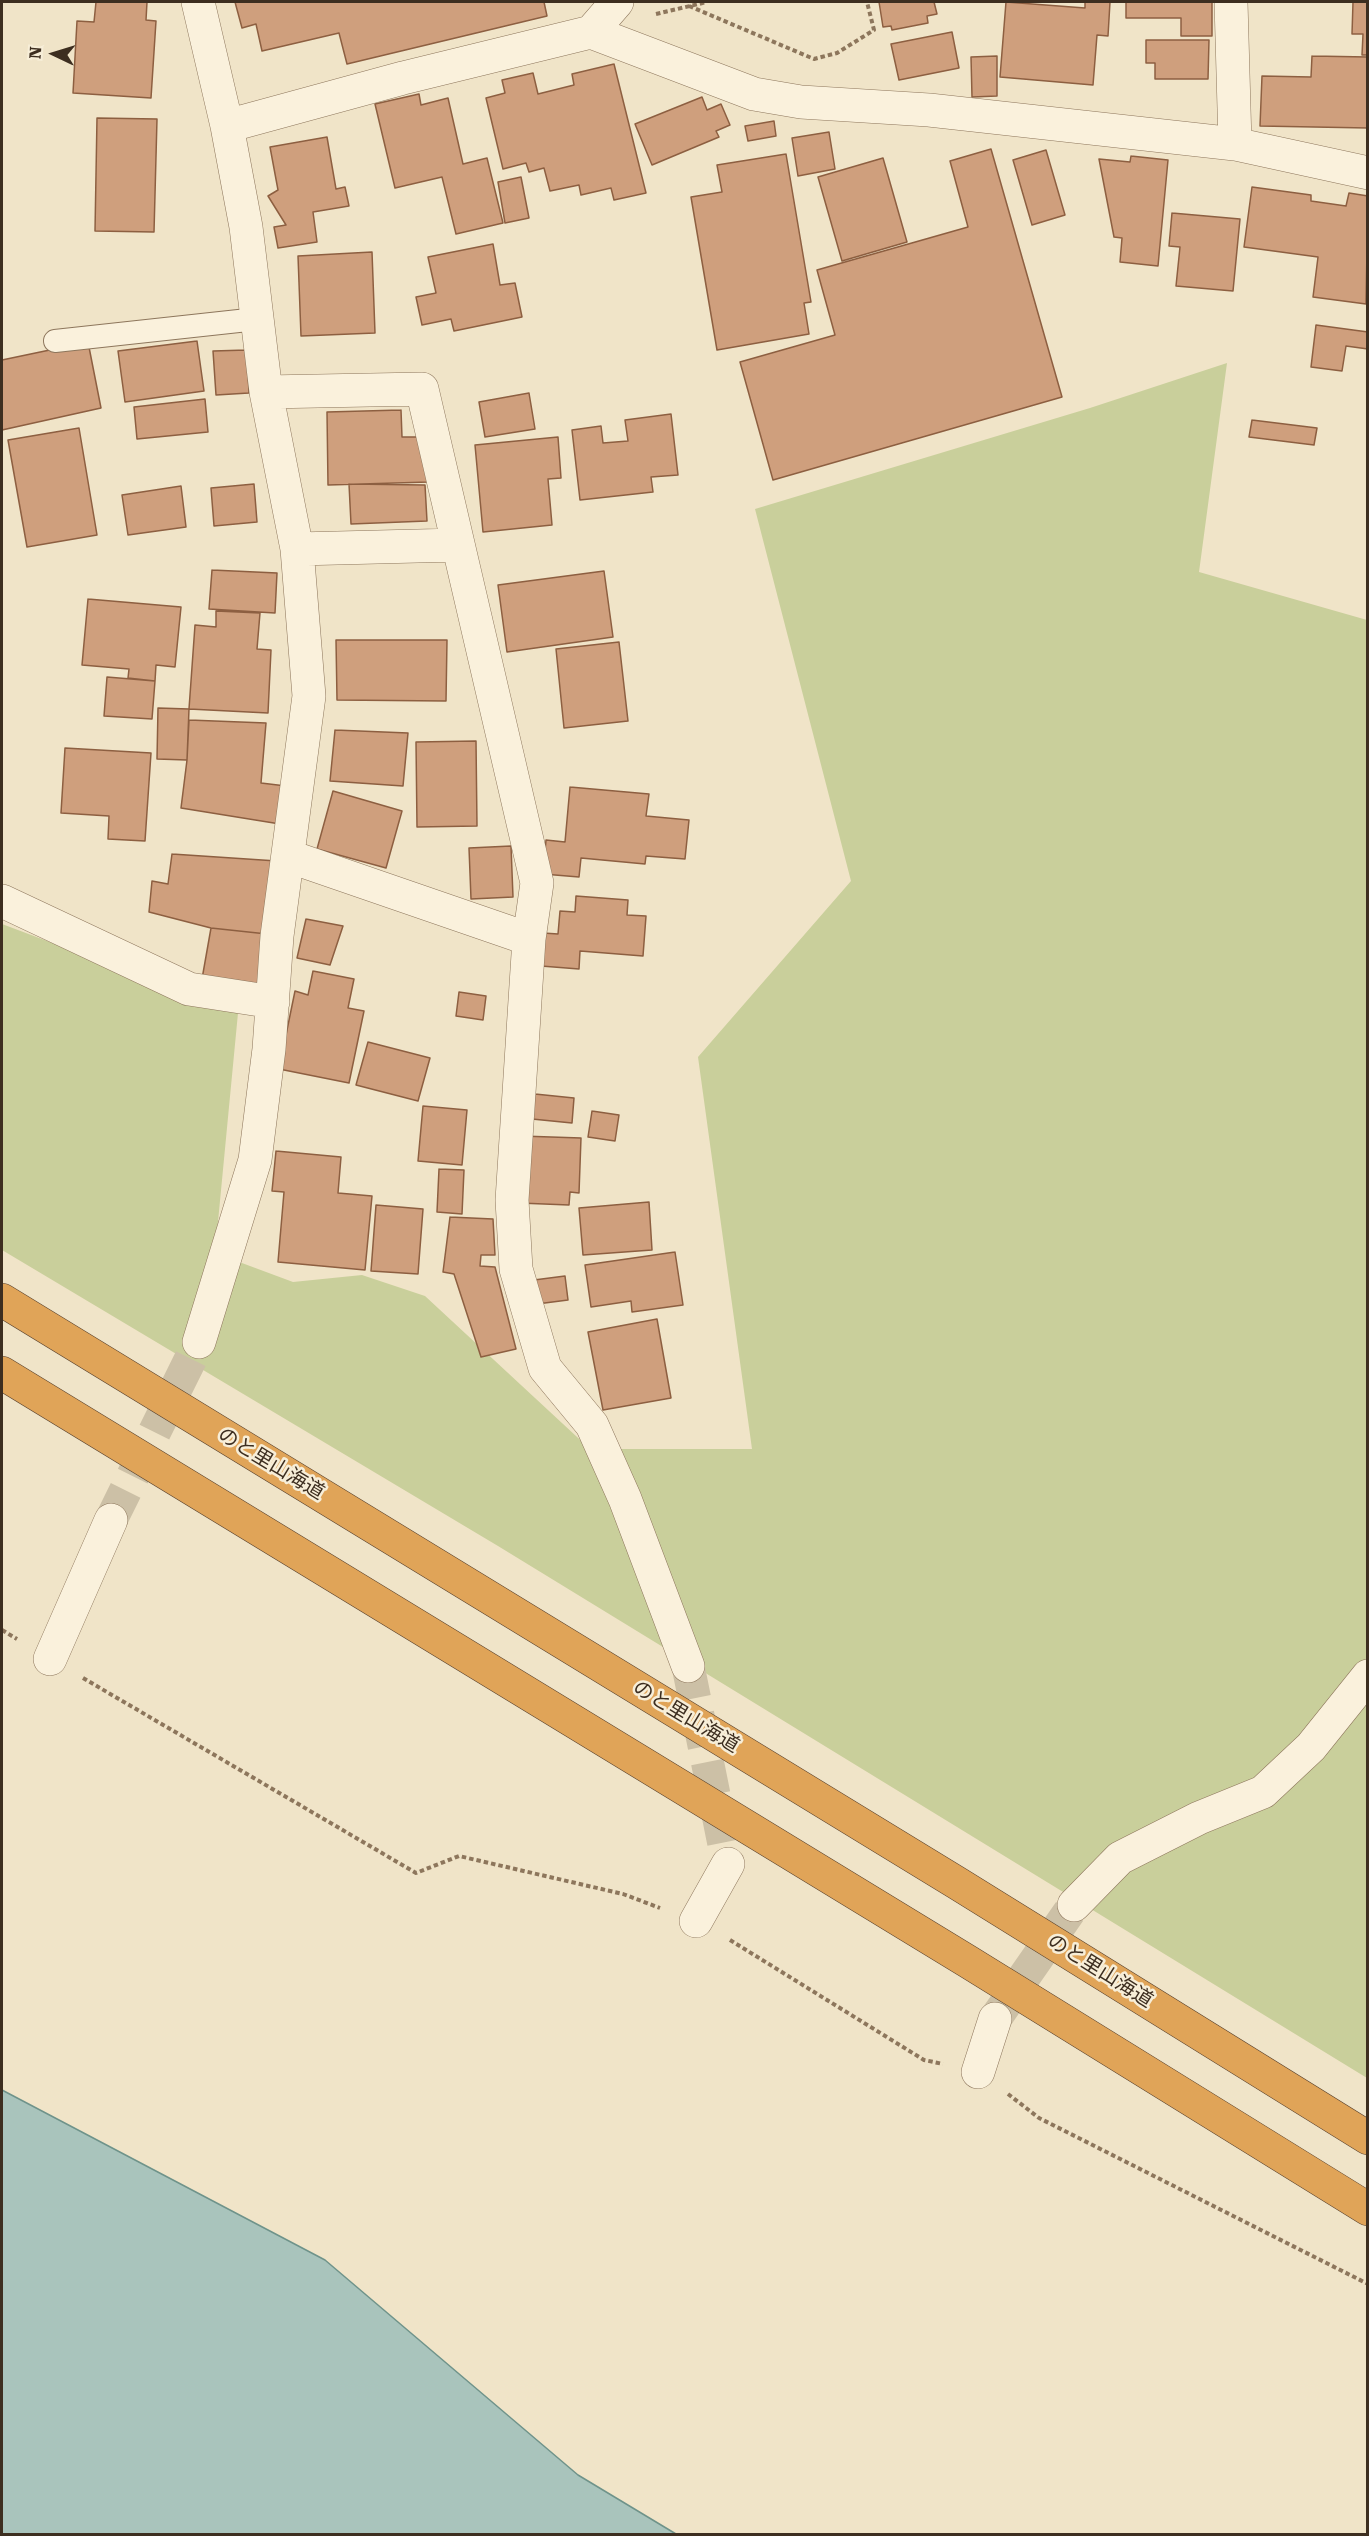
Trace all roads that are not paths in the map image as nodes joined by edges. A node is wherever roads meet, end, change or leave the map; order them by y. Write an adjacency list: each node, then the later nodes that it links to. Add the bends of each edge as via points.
1 (198, 2): 5 (street)
2 (617, 2): 4 (street)
3 (1231, 2): 6 (street)
4 (591, 32): 5 (street); 6 (street, via 754,94 801,102 929,110)
5 (227, 126): 8 (street, via 246,227)
6 (1235, 144): 7 (street)
7 (1368, 174)
8 (257, 319): 9 (lane); 10 (street)
9 (55, 341)
10 (266, 392): 11 (street, via 422,389); 12 (street)
11 (458, 545): 12 (street); 15 (street, via 537,883)
12 (297, 549): 13 (street, via 309,696)
13 (288, 856): 15 (street); 16 (street)
14 (2, 901): 16 (street, via 189,989)
15 (530, 939): 22 (street, via 512,1200 516,1269 545,1368 592,1425 625,1498)
16 (273, 1002): 18 (street, via 255,1160)
17 (2, 1300): 29 (highway, のと里山海道, via 957,1882)
18 (199, 1342)
19 (2, 1373): 30 (highway)
20 (111, 1520): 21 (street)
21 (50, 1659)
22 (688, 1666)
23 (1368, 1676): 25 (street, via 1311,1747 1263,1792 1199,1818 1120,1858)
24 (728, 1864): 26 (street)
25 (1074, 1905)
26 (696, 1921)
27 (995, 2019): 28 (street)
28 (978, 2072)
29 (1368, 2138)
30 (1368, 2209)

